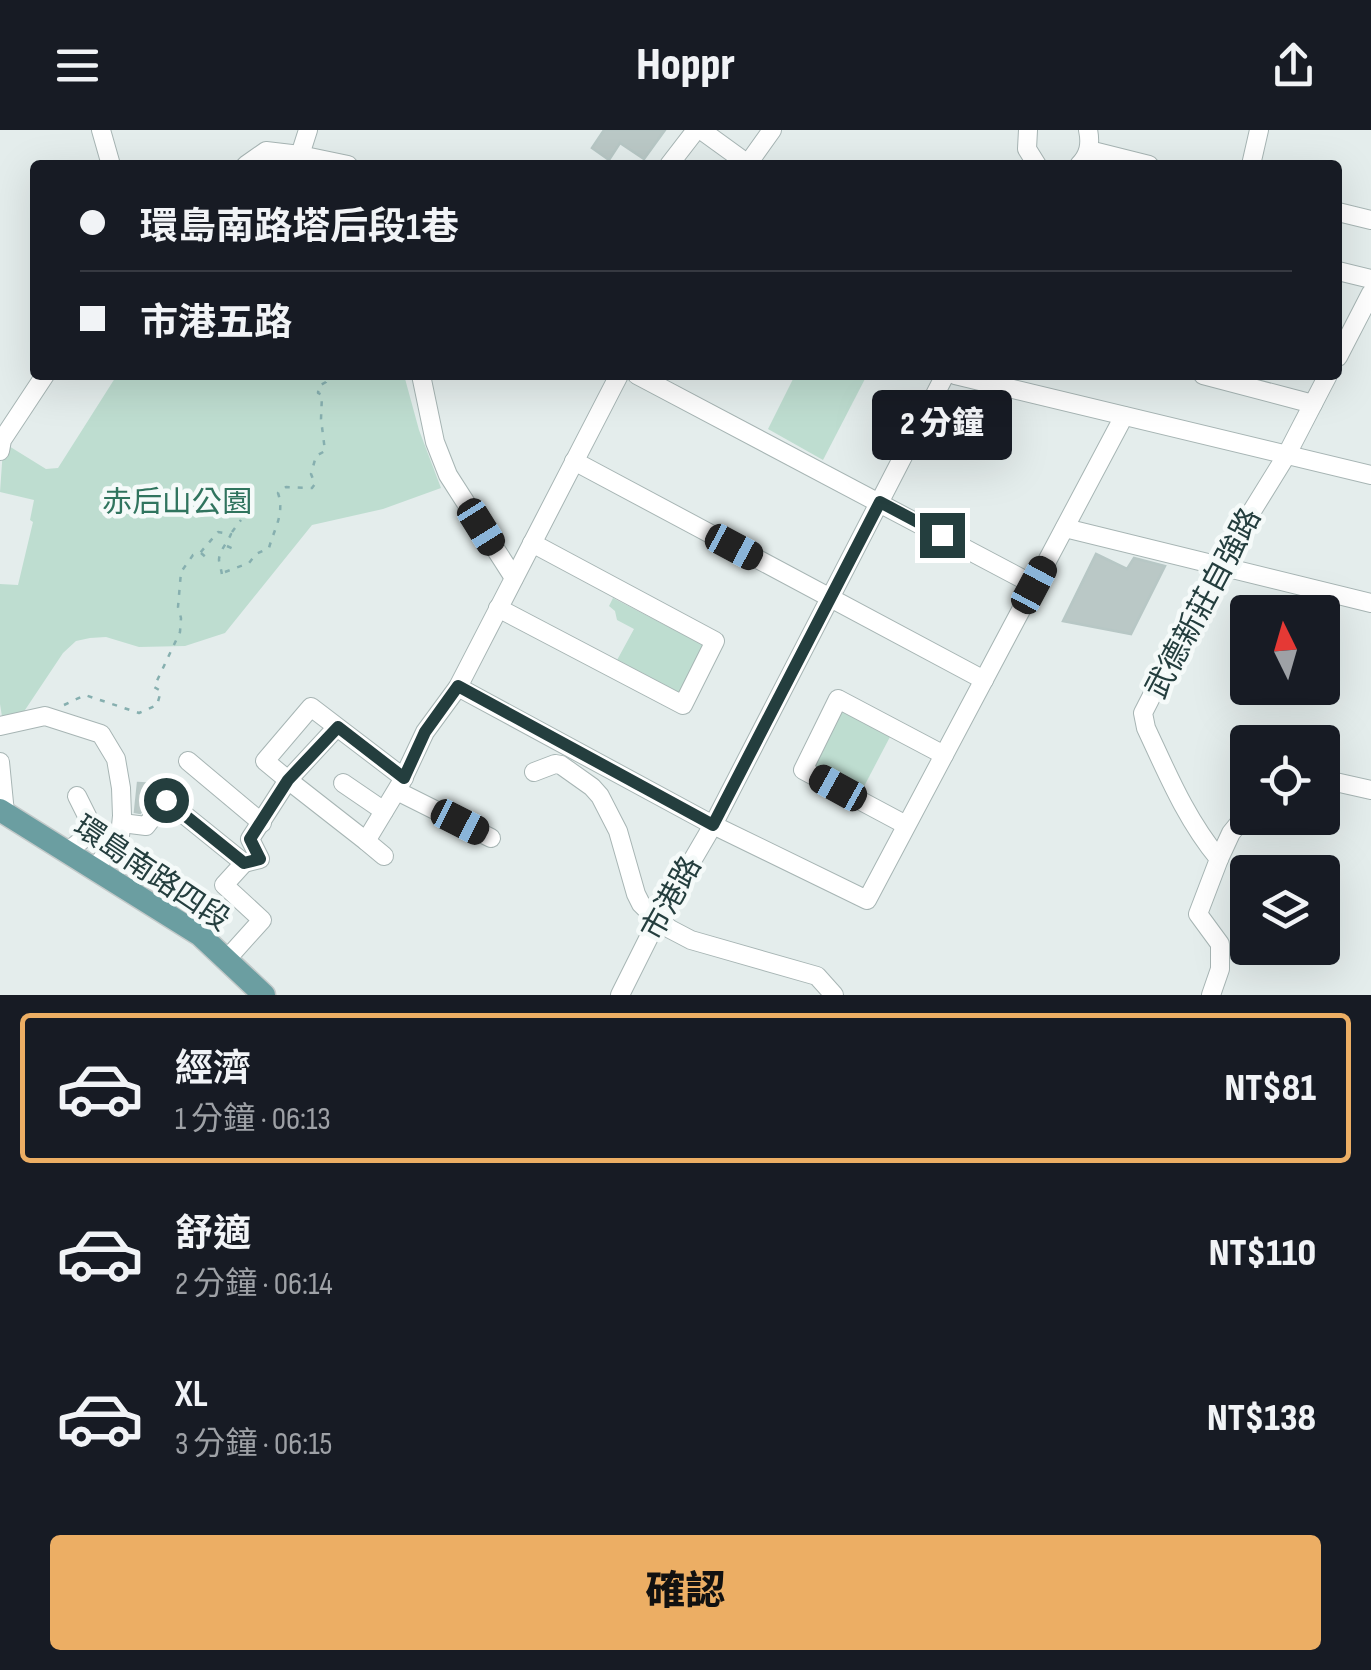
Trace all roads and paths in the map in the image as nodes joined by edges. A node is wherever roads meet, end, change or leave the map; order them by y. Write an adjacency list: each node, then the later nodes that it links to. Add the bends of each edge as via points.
1 (101, 130): 10 (street)
2 (308, 130): 8 (street)
3 (698, 130): 13 (street); 14 (street)
4 (772, 130): 15 (street)
5 (1028, 130): 16 (street)
6 (1088, 130): 9 (street)
7 (1259, 130): 17 (street)
8 (300, 155): 11 (street, via 266,150); 12 (street)
9 (1084, 158)
10 (110, 160)
11 (253, 160)
12 (324, 160)
13 (673, 160)
14 (742, 160)
15 (751, 160)
16 (1034, 160)
17 (1252, 160)
18 (1342, 213): 19 (street)
19 (1371, 220)
20 (1342, 275): 21 (street)
21 (1371, 279)
22 (1371, 293): 23 (street)
23 (1342, 342)
24 (43, 380): 37 (street)
25 (327, 380): 41 (path, via 318,392 324,450 312,468 315,484)
26 (422, 380): 54 (street, via 448,475)
27 (616, 380): 39 (street)
28 (647, 380): 43 (street)
29 (942, 380): 43 (street, 市港路)
30 (976, 380): 36 (street)
31 (1222, 380): 34 (street)
32 (1285, 380): 34 (street)
33 (1325, 380): 35 (street, 武德新莊自強路)
34 (1277, 395): 35 (street)
35 (1313, 404): 38 (street, 武德新莊自強路)
36 (1124, 416): 38 (street); 45 (street)
37 (1, 443)
38 (1286, 456): 40 (street); 52 (street, 武德新莊自強路)
39 (574, 461): 47 (street); 57 (street)
40 (1371, 475)
41 (278, 493): 42 (path); 53 (path, via 280,521 269,548)
42 (271, 494)
43 (880, 502): 56 (street); 57 (street, 市港路)
44 (241, 520): 46 (path)
45 (1065, 528): 52 (street); 56 (street)
46 (231, 534): 48 (path); 50 (path, via 218,532)
47 (532, 543): 54 (street); 59 (street, via 715,642 683,705)
48 (225, 545): 49 (path); 53 (path)
49 (236, 550)
50 (200, 552): 51 (path); 62 (path, via 180,572 180,632 154,687 162,691 158,705 139,713 86,695)
51 (209, 560)
52 (1218, 566): 58 (street); 86 (street, 武德新莊自強路, via 1144,713 1186,814)
53 (223, 572): 55 (path)
54 (514, 578): 59 (street)
55 (222, 582)
56 (1034, 585): 60 (street)
57 (830, 598): 60 (street); 79 (street, 市港路)
58 (1371, 602)
59 (498, 608): 61 (street)
60 (984, 680): 65 (street)
61 (458, 686): 72 (street); 79 (street)
62 (46, 716): 63 (street); 78 (street, via 102,734 116,760)
63 (0, 726)
64 (338, 727): 69 (street); 69 (street, via 311,707 265,760); 72 (street)
65 (944, 755): 80 (street); 80 (street, via 838,699 803,770)
66 (0, 762): 75 (street)
67 (188, 762): 77 (street)
68 (534, 772): 89 (street, via 561,765 600,796 636,894)
69 (288, 780): 77 (street); 83 (street)
70 (343, 782): 76 (street)
71 (1340, 783): 73 (street)
72 (400, 784): 76 (street); 82 (street)
73 (1371, 790)
74 (77, 796): 84 (street, via 88,818 87,836)
75 (3, 811): 84 (main road, 環島南路四段)
76 (384, 811): 83 (street)
77 (262, 823): 87 (street, via 250,839 260,859)
78 (122, 824): 87 (street, via 146,826 166,800); 88 (street)
79 (713, 825): 80 (street, via 867,900); 89 (street, 市港路)
80 (906, 825)
81 (1231, 835): 86 (street)
82 (491, 838)
83 (366, 841): 85 (street)
84 (68, 851): 88 (main road, 環島南路四段)
85 (384, 856)
86 (1219, 859): 94 (street, via 1198,914 1220,944)
87 (244, 863): 90 (street, via 224,886 262,920)
88 (95, 868): 90 (main road, 環島南路四段, via 200,935)
89 (658, 919): 92 (street, 市港路); 93 (street, via 692,940 818,976)
90 (226, 960): 91 (main road, 環島南路四段)
91 (264, 995)
92 (620, 995)
93 (834, 995)
94 (1210, 995)

